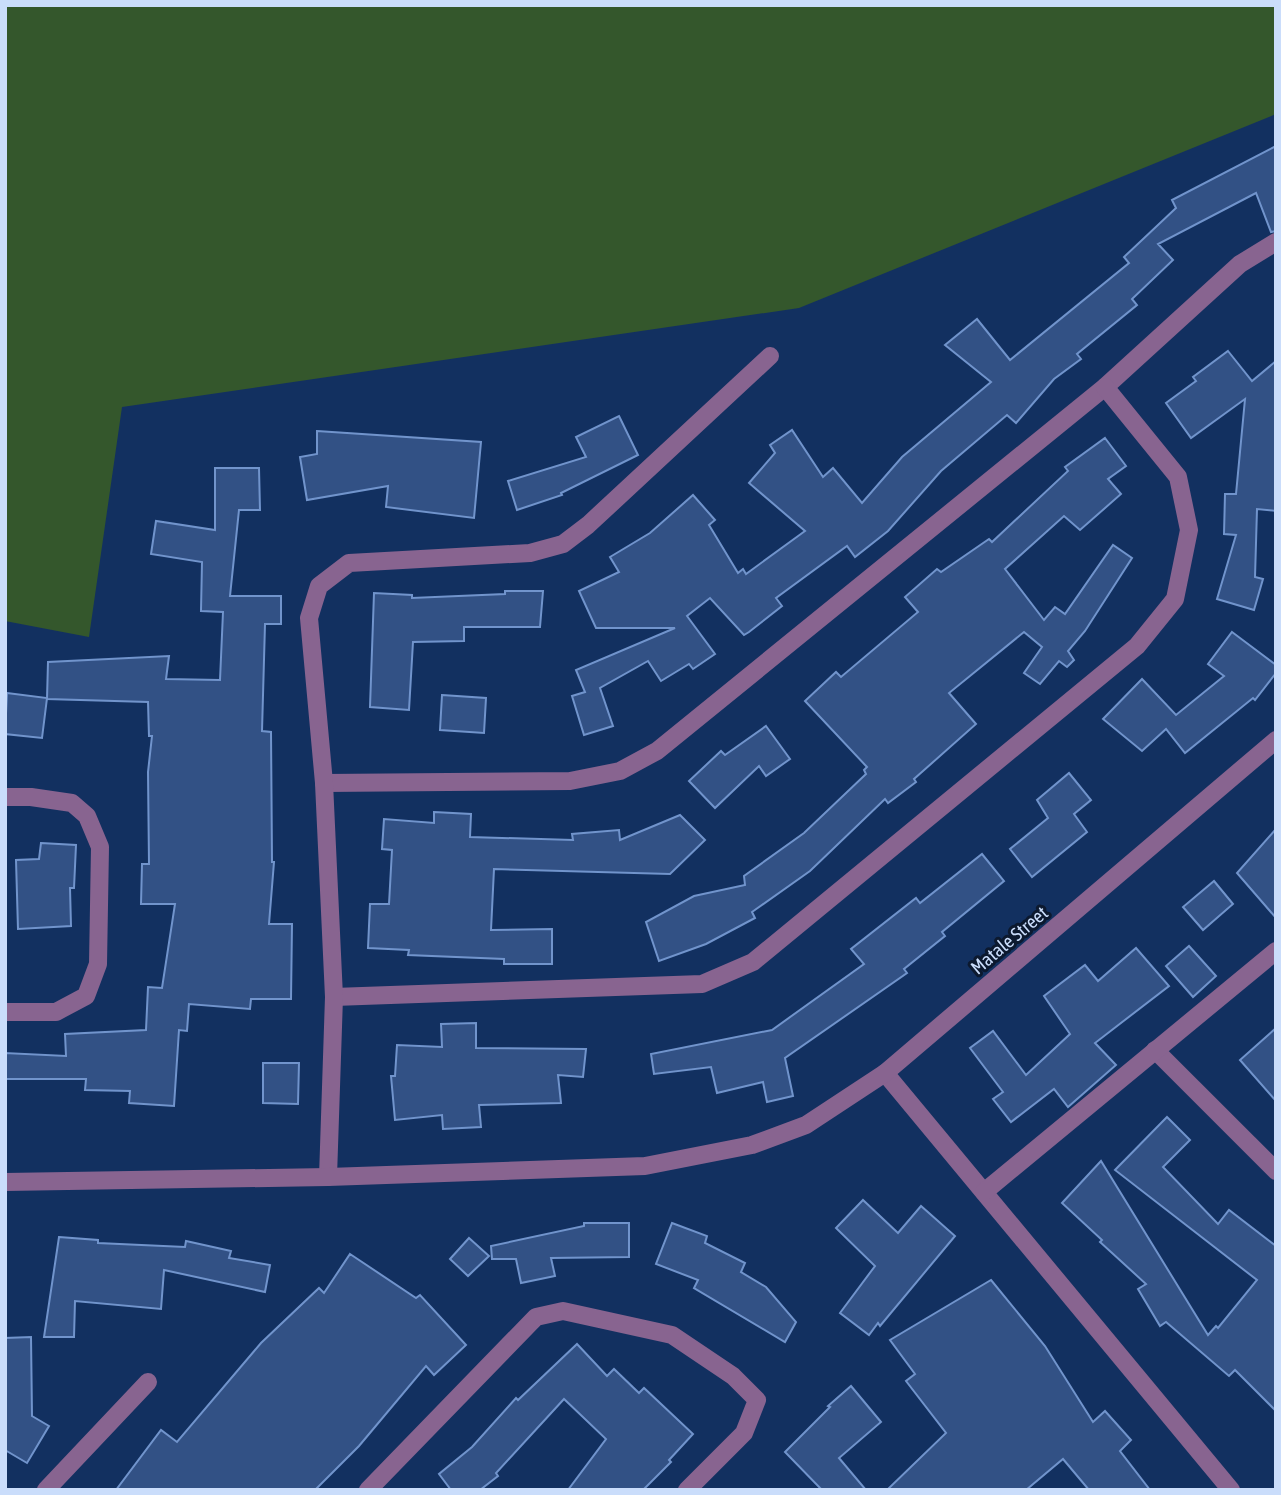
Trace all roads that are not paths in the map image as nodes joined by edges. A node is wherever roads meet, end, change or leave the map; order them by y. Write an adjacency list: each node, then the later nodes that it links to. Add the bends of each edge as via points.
1 (1276, 242): 3 (street, via 1240,264)
2 (770, 356): 5 (street, via 563,544 530,553 349,563 319,586 309,618)
3 (1105, 387): 5 (street, via 657,751 620,771 570,780); 8 (street, via 1178,477 1189,530 1175,599 1137,646 753,962 702,984)
4 (1276, 740): 11 (street, Matale Street)
5 (324, 783): 8 (street)
6 (5, 797): 9 (street, via 72,803 87,816 100,847 98,964 86,996 56,1012)
7 (1276, 951): 10 (street)
8 (334, 997): 13 (street)
9 (5, 1012)
10 (1155, 1050): 12 (street); 15 (street)
11 (885, 1073): 13 (street, Matale Street, via 806,1125 752,1146 645,1166); 15 (street)
12 (1276, 1171)
13 (328, 1177): 14 (street, Matale Street)
14 (5, 1182)
15 (984, 1192): 20 (street)
16 (148, 1382): 17 (street)
17 (46, 1490)
18 (368, 1490): 19 (street, via 536,1317 563,1311 672,1335 733,1376 757,1401 744,1433)
19 (687, 1490)
20 (1230, 1490)

